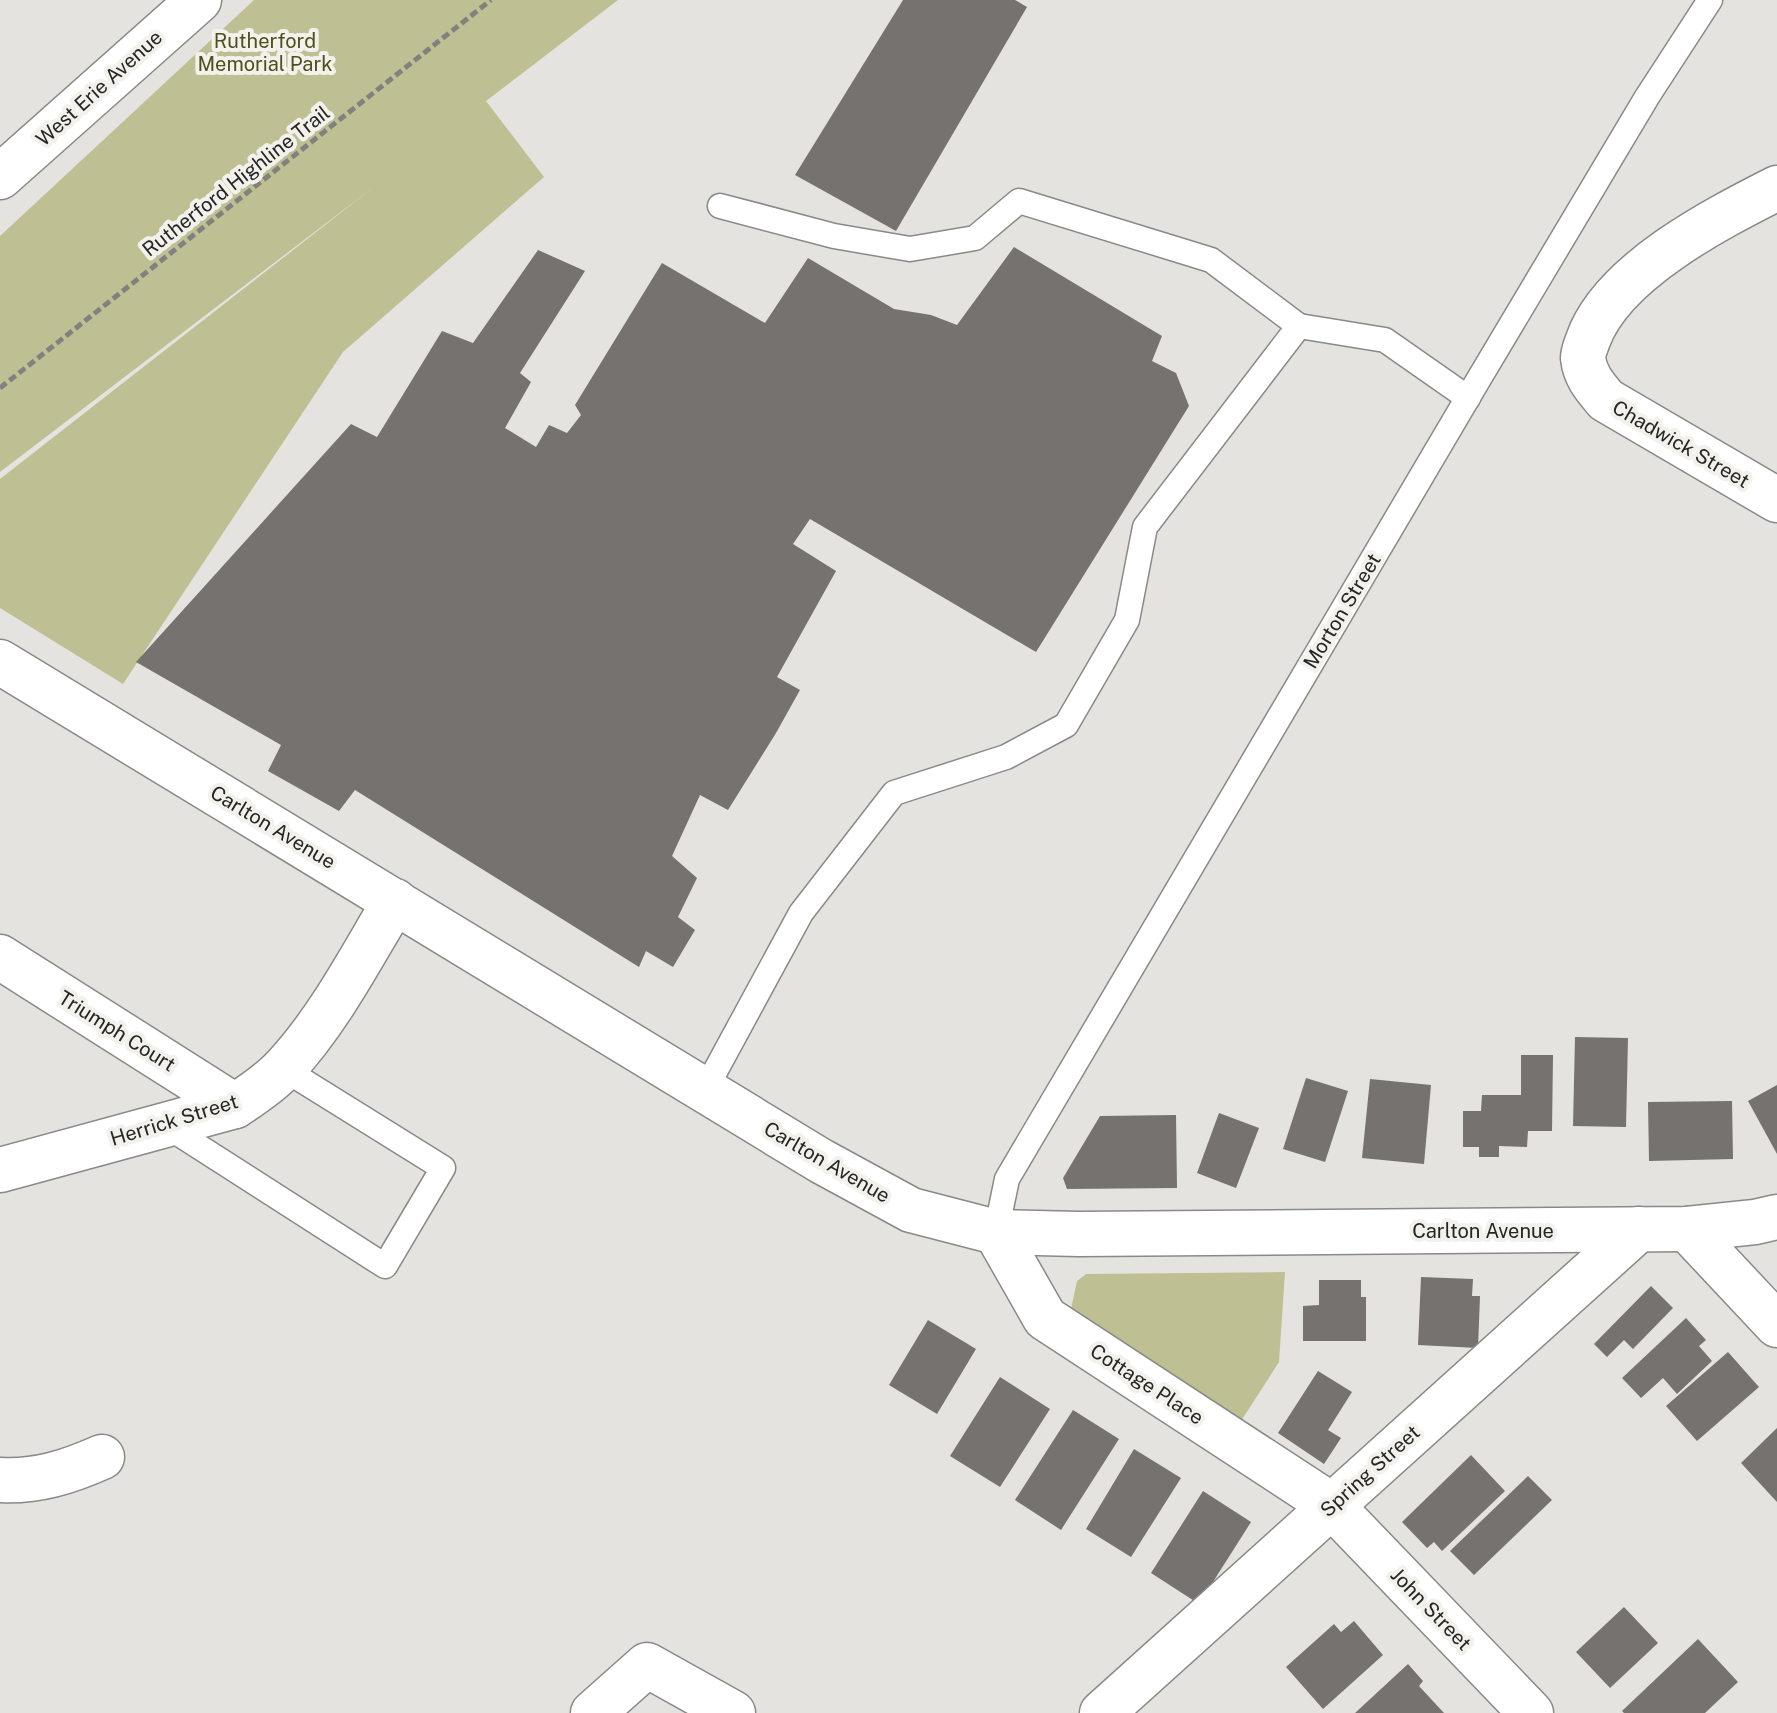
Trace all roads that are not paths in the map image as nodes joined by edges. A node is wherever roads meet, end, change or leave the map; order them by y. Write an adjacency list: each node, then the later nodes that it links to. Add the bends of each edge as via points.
1 (199, 0): 3 (street, West Erie Avenue)
2 (1710, 0): 7 (lane, Morton Street)
3 (0, 177)
4 (1777, 188): 8 (street, Chadwick Street, via 1644,269 1610,303 1583,355 1589,381 1606,400)
5 (720, 206): 6 (lane, via 834,236 910,249 975,238 1019,201 1211,260)
6 (1299, 326): 7 (lane, via 1385,340); 13 (lane, via 1145,527 1127,620 1066,725 1006,757 894,793 801,913)
7 (1468, 398): 20 (lane, Morton Street, via 1007,1179)
8 (1777, 500)
9 (0, 662): 10 (street, Carlton Avenue)
10 (395, 901): 12 (street, Herrick Street); 13 (street, Carlton Avenue)
11 (0, 957): 14 (street, Triumph Court)
12 (284, 1069): 14 (street, Herrick Street); 15 (lane, via 443,1168 385,1266)
13 (705, 1090): 20 (street, Carlton Avenue, via 911,1210)
14 (235, 1106): 15 (street, Herrick Street)
15 (165, 1125): 16 (street, Herrick Street)
16 (0, 1170)
17 (1777, 1217): 19 (street, Carlton Avenue)
18 (1639, 1229): 19 (street, Carlton Avenue); 20 (street, Carlton Avenue); 24 (street, Spring Street)
19 (1687, 1229): 21 (street)
20 (996, 1232): 24 (street, Cottage Place, via 1045,1318)
21 (1777, 1325)
22 (102, 1457): 23 (street, via 68,1473)
23 (0, 1480)
24 (1331, 1505): 27 (street, Spring Street); 28 (street, John Street)
25 (593, 1713): 26 (street, via 647,1665)
26 (733, 1713)
27 (1102, 1713)
28 (1531, 1713)

